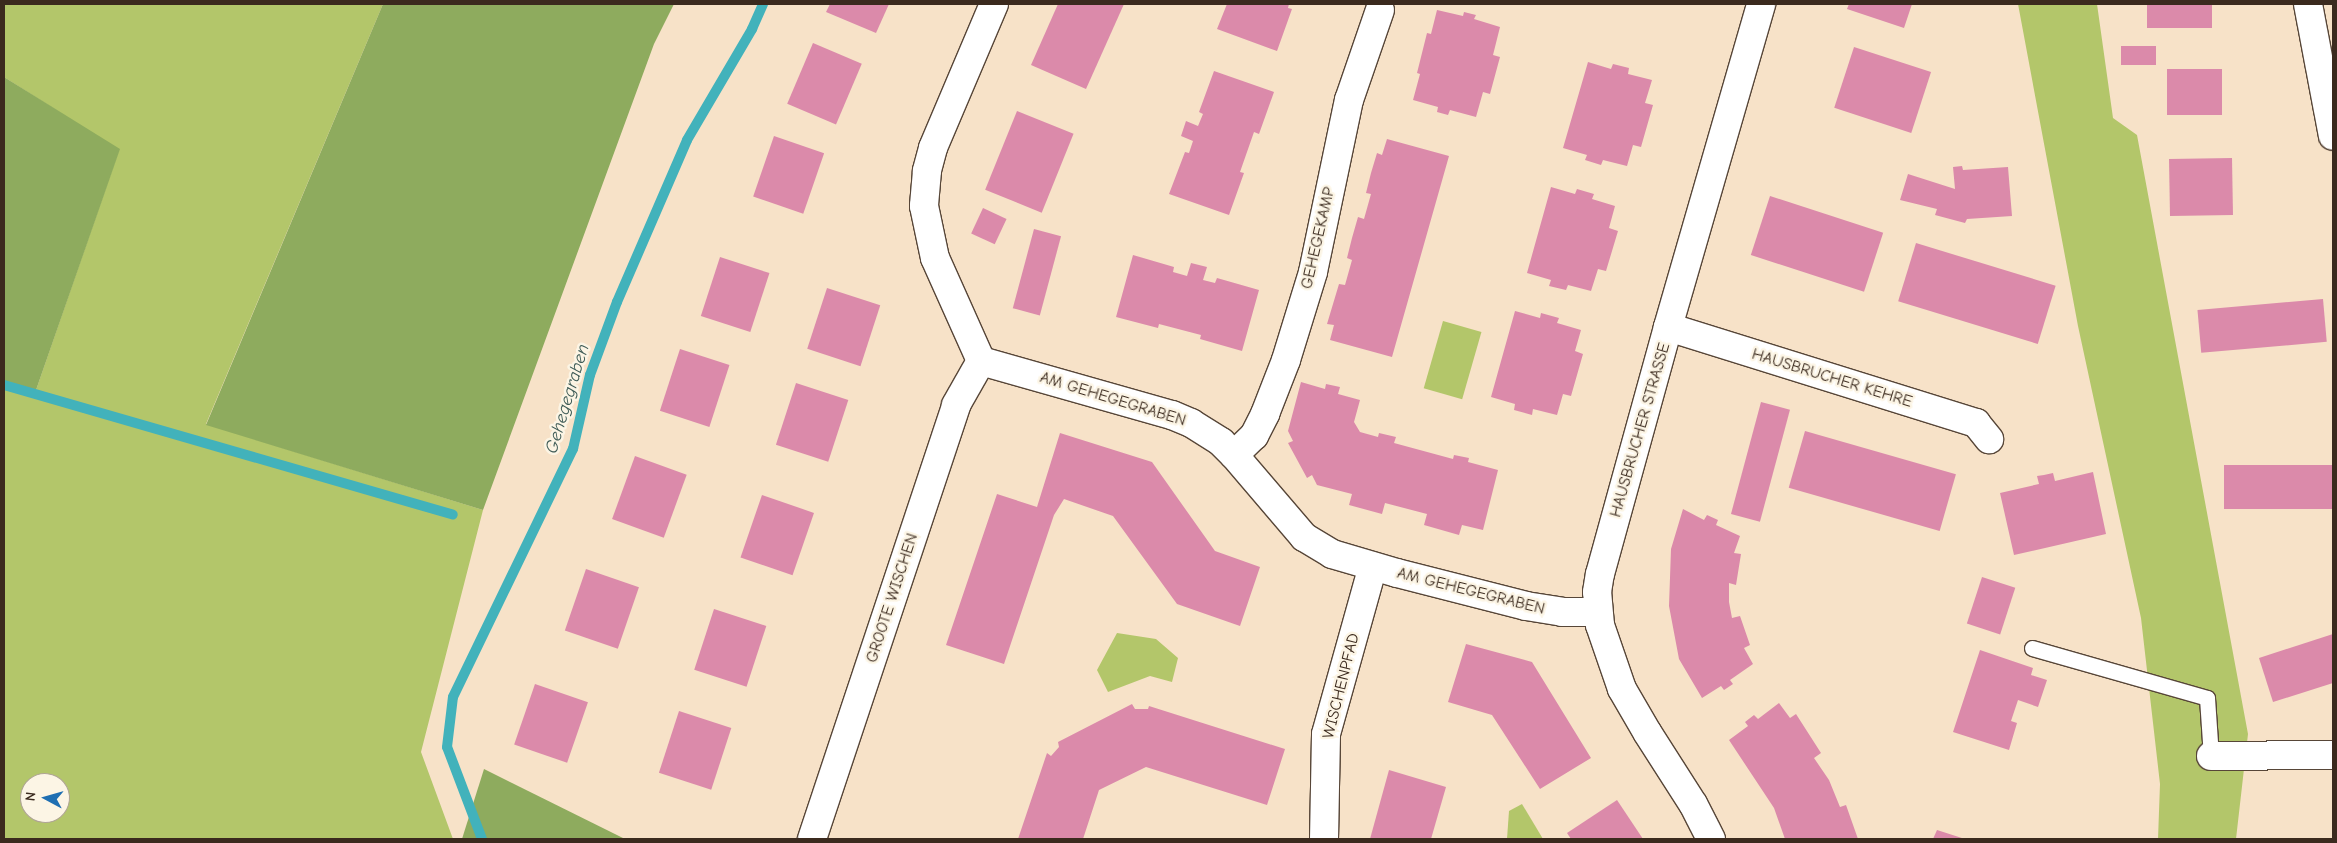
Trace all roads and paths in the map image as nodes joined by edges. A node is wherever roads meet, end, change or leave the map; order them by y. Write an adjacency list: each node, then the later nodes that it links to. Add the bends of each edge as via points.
1 (994, 4): 7 (street, via 933,148 924,206 935,258)
2 (1761, 4): 6 (street, HAUSBRUCHER STRASSE)
3 (2308, 4): 5 (street)
4 (1380, 10): 9 (street, GEHEGEKAMP, via 1348,100 1313,272 1286,360 1254,436)
5 (2333, 136)
6 (1668, 327): 8 (street, HAUSBRUCHER KEHRE, via 1976,423); 11 (street, HAUSBRUCHER STRASSE, via 1600,574)
7 (981, 361): 9 (street, AM GEHEGEGRABEN, via 1172,415 1209,433); 15 (street, GROOTE WISCHEN, via 956,405)
8 (1989, 439)
9 (1234, 455): 10 (street, AM GEHEGEGRABEN, via 1304,537 1332,554)
10 (1373, 566): 11 (street, AM GEHEGEGRABEN, via 1526,606 1562,612); 16 (street, WISCHENPFAD, via 1326,734)
11 (1598, 612): 17 (street, HAUSBRUCHER STRASSE, via 1605,643 1622,688)
12 (2032, 648): 14 (lane, via 2208,698)
13 (2333, 755): 14 (street)
14 (2211, 756)
15 (812, 839)
16 (1324, 839)
17 (1711, 839)

